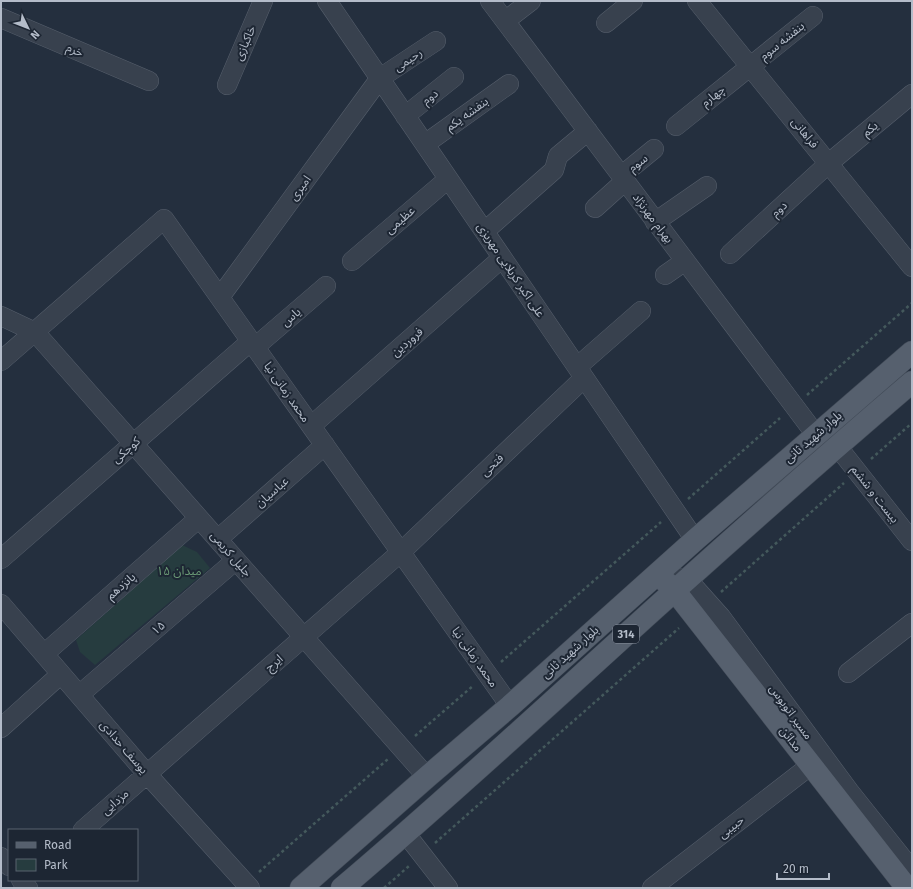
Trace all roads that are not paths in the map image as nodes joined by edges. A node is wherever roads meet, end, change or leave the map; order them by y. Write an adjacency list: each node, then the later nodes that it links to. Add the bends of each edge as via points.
1 (263, 1): 16 (street, خاکبازی)
2 (327, 1): 14 (street, علی اکبر کربلایی مهریزی)
3 (490, 1): 9 (street, بهرام مهرنژاد)
4 (531, 1): 9 (street)
5 (633, 1): 10 (street)
6 (697, 1): 12 (street, فراهانی)
7 (814, 16): 12 (street, بنفشه سوم)
8 (1, 18): 15 (street, خرم)
9 (505, 21): 21 (street, بهرام مهرنژاد)
10 (606, 23)
11 (436, 41): 14 (street, رحیمی)
12 (751, 66): 20 (street, چهارم); 24 (street, فراهانی)
13 (454, 77): 19 (street, دوم)
14 (380, 78): 19 (street, علی اکبر کربلایی مهریزی); 38 (street, امیری)
15 (149, 81)
16 (227, 84)
17 (509, 84): 22 (street, بنفشه یکم)
18 (909, 104): 24 (street, یکم)
19 (406, 116): 22 (street, علی اکبر کربلایی مهریزی)
20 (676, 126)
21 (588, 132): 25 (street, بهرام مهرنژاد); 30 (street, via 558,156 554,170)
22 (425, 144): 26 (street, علی اکبر کربلایی مهریزی)
23 (654, 149): 25 (street, سوم)
24 (829, 163): 31 (street, دوم); 35 (street, فراهانی)
25 (623, 178): 28 (street); 29 (street, بهرام مهرنژاد)
26 (448, 179): 30 (street, علی اکبر کربلایی مهریزی); 33 (street, عظیمی)
27 (707, 186): 29 (street)
28 (595, 208)
29 (655, 222): 34 (street, بهرام مهرنژاد)
30 (485, 231): 32 (street, علی اکبر کربلایی مهریزی)
31 (730, 254)
32 (502, 258): 45 (street, علی اکبر کربلایی مهریزی); 47 (street, فروردین)
33 (352, 261)
34 (685, 261): 36 (street); 48 (street, بهرام مهرنژاد)
35 (912, 267)
36 (665, 275)
37 (326, 286): 42 (street, یاس)
38 (220, 297): 41 (street, محمد زمانی نیا, via 164,219); 42 (street, محمد زمانی نیا)
39 (641, 311): 45 (street, فتحی)
40 (1, 316): 41 (street)
41 (35, 332): 44 (street); 49 (street, جلیل کریمی)
42 (253, 344): 47 (street, محمد زمانی نیا); 49 (street, کوچکی)
43 (912, 352): 48 (main road, بلوار شهید ثانی / 314)
44 (1, 361)
45 (580, 372): 54 (street, علی اکبر کربلایی مهریزی); 56 (street, فتحی)
46 (912, 382): 51 (main road, بلوار شهید ثانی / 314)
47 (311, 426): 50 (street, محمد زمانی نیا)
48 (816, 435): 54 (main road, بلوار شهید ثانی / 314)
49 (134, 443): 52 (street, جلیل کریمی); 57 (street, کوچکی)
50 (325, 445): 53 (street, عباسیان); 56 (street, محمد زمانی نیا)
51 (837, 446): 55 (street, بیست و ششم); 60 (main road, بلوار شهید ثانی / 314)
52 (199, 518): 53 (street, جلیل کریمی); 65 (street, پانزدهم)
53 (218, 539): 58 (street, جلیل کریمی)
54 (694, 540): 59 (main road, بلوار شهید ثانی / 314)
55 (912, 541)
56 (401, 552): 64 (street, ایرج); 69 (street, محمد زمانی نیا)
57 (1, 559)
58 (236, 560): 64 (street, جلیل کریمی); 68 (street, ۱۵)
59 (657, 574): 60 (main road, مدائن); 69 (main road, بلوار شهید ثانی / 314)
60 (681, 585): 62 (main road, مدائن); 75 (main road, بلوار شهید ثانی / 314)
61 (1, 604): 65 (street, یوسف حدادی)
62 (701, 609): 71 (main road, مدائن); 76 (street, مسیر اتوبوس, via 726,624 849,791)
63 (912, 623): 66 (street)
64 (304, 637): 72 (street, ایرج); 73 (street, جلیل کریمی)
65 (44, 654): 67 (street, یوسف حدادی)
66 (848, 673)
67 (61, 674): 68 (street, یوسف حدادی); 70 (street)
68 (79, 695): 72 (street, یوسف حدادی)
69 (510, 706): 73 (main road, بلوار شهید ثانی / 314)
70 (1, 728)
71 (811, 765): 81 (street, حبیبی); 82 (main road, مدائن)
72 (147, 774): 74 (street, مزدایی); 77 (street, یوسف حدادی)
73 (427, 777): 78 (main road, بلوار شهید ثانی / 314)
74 (84, 829)
75 (406, 834): 79 (main road, بلوار شهید ثانی / 314); 80 (street)
76 (912, 870)
77 (248, 886)
78 (308, 886)
79 (342, 888)
80 (448, 888)
81 (652, 888)
82 (907, 888)

